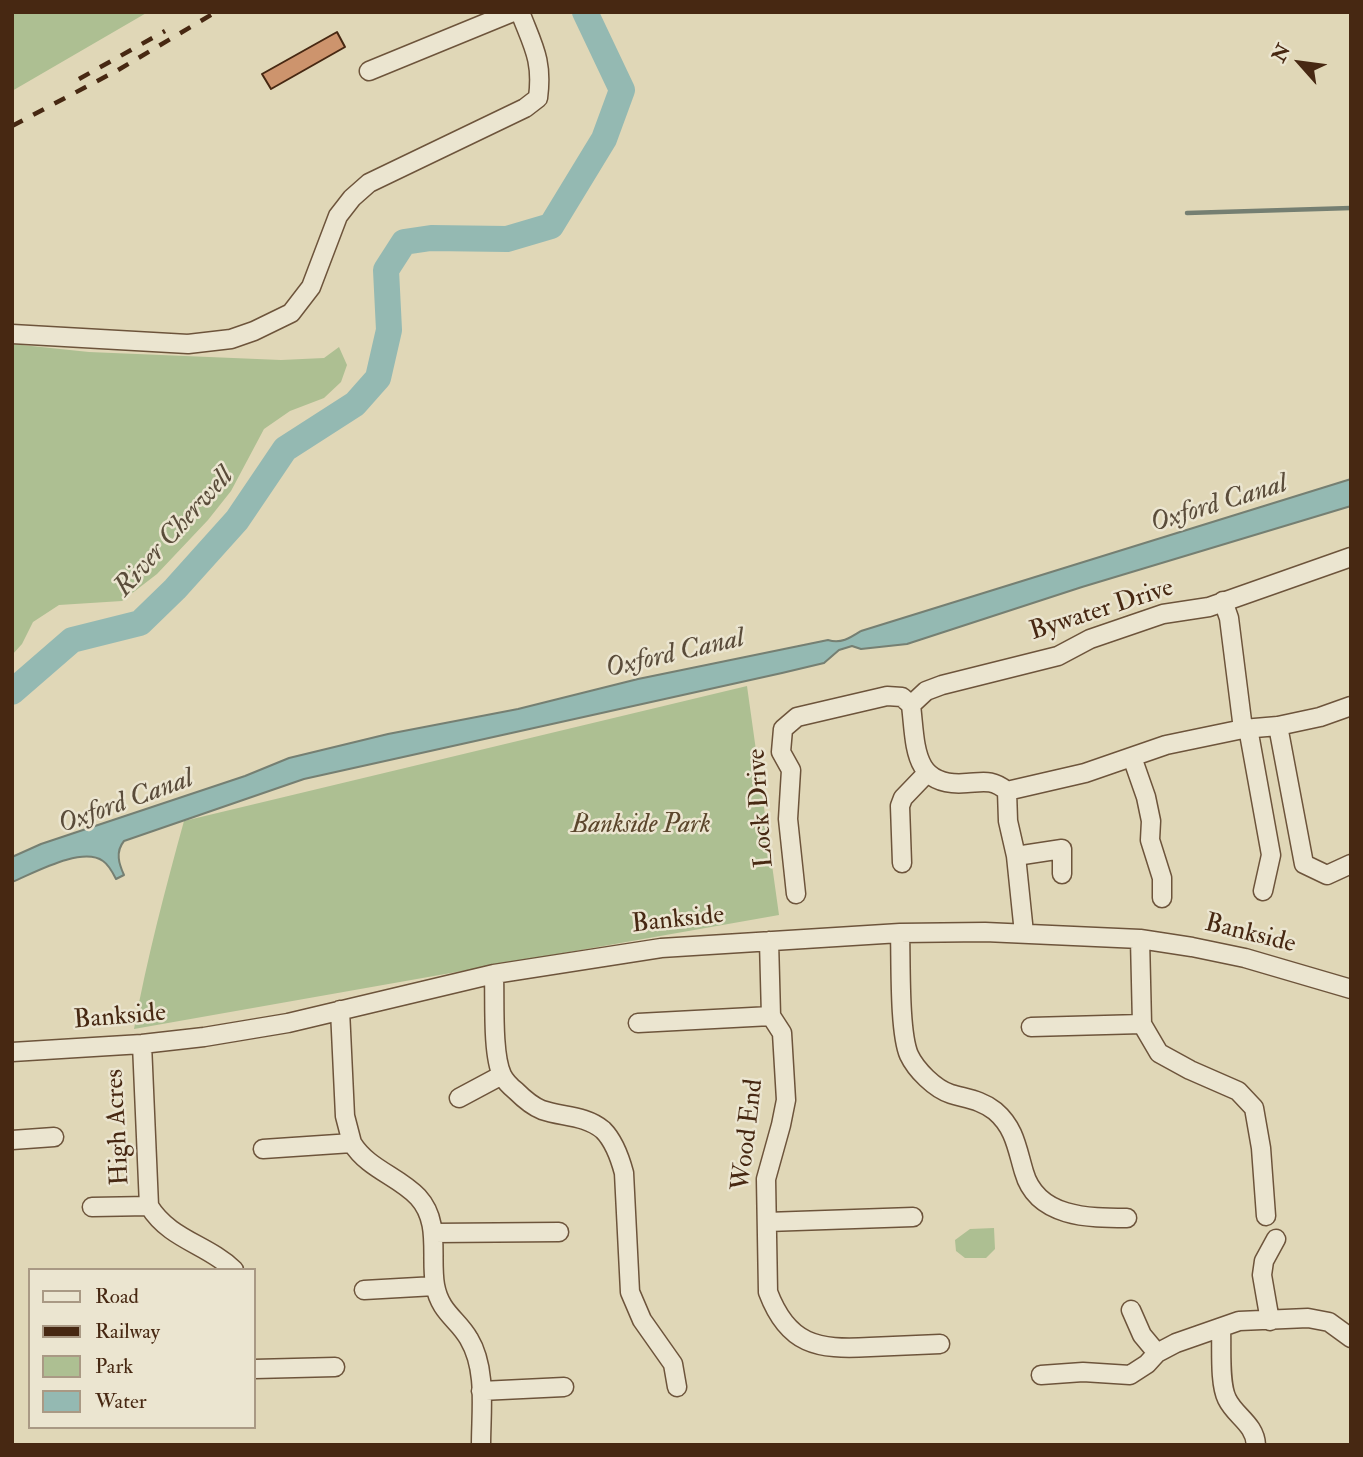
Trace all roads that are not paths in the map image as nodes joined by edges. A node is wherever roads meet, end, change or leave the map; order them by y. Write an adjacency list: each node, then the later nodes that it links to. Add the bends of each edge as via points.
1 (513, 12): 3 (street)
2 (520, 12): 4 (street, via 541,74 538,98 526,108 369,183 338,216 311,287 290,313 231,339 188,344)
3 (369, 71)
4 (12, 334)
5 (1351, 557): 6 (street, Bywater Drive)
6 (1223, 601): 7 (street, Bywater Drive, via 1163,614 1090,639 1058,656 943,685 926,691); 10 (street)
7 (911, 705): 12 (street, via 917,749); 19 (street, Lock Drive, via 902,697 887,696 797,717 783,729 781,752 791,770 788,819)
8 (1351, 706): 9 (street)
9 (1278, 726): 10 (street); 16 (street, via 1304,864 1327,875)
10 (1245, 729): 11 (street); 18 (street, via 1271,855)
11 (1132, 757): 13 (street, via 1085,773); 20 (street, via 1146,797)
12 (927, 773): 13 (street, via 943,784 991,780); 15 (street, via 900,806)
13 (1003, 788): 14 (street)
14 (1016, 856): 17 (street, via 1062,849); 22 (street)
15 (902, 863)
16 (1351, 864)
17 (1062, 874)
18 (1263, 891)
19 (796, 894)
20 (1162, 898)
21 (900, 933): 22 (street, Bankside); 24 (street, Bankside); 44 (street, via 905,1037 917,1066 937,1086 979,1101 1005,1122 1013,1133 1024,1175 1047,1203 1086,1218)
22 (1024, 933): 23 (street, Bankside)
23 (1140, 939): 26 (street, Bankside, via 1245,958); 30 (street)
24 (769, 940): 25 (street, Bankside, via 661,948); 28 (street, Wood End)
25 (494, 974): 27 (street, Bankside); 34 (street)
26 (1351, 989)
27 (340, 1010): 32 (street, Bankside, via 276,1025); 38 (street, via 345,1116)
28 (771, 1016): 29 (street); 45 (street, Wood End, via 782,1033 786,1100 766,1179)
29 (638, 1023)
30 (1142, 1024): 31 (street); 42 (street, via 1159,1053 1238,1091 1254,1108)
31 (1031, 1027)
32 (142, 1044): 33 (street, Bankside); 40 (street, High Acres)
33 (12, 1052)
34 (502, 1075): 35 (street); 62 (street, via 532,1105 603,1130 620,1156 630,1292 642,1320 673,1364)
35 (459, 1098)
36 (54, 1137): 37 (street)
37 (12, 1140)
38 (352, 1143): 39 (street); 47 (street, via 371,1165 419,1198)
39 (263, 1149)
40 (149, 1206): 41 (street, High Acres); 49 (street, High Acres, via 165,1227)
41 (92, 1207)
42 (1266, 1216)
43 (913, 1217): 45 (street, Wood End)
44 (1127, 1217)
45 (767, 1222): 56 (street, Wood End, via 768,1292 782,1322 796,1335 815,1346 835,1349)
46 (559, 1232): 47 (street)
47 (434, 1233): 50 (street)
48 (1266, 1245): 53 (street, via 1262,1275)
49 (231, 1268)
50 (435, 1286): 51 (street); 63 (street, via 448,1315 468,1335 476,1351)
51 (364, 1290)
52 (1131, 1310): 57 (street, via 1142,1335)
53 (1270, 1321): 54 (street, via 1239,1321); 55 (street, via 1308,1318)
54 (1221, 1328): 57 (street); 65 (street, via 1224,1391 1248,1423)
55 (1349, 1333)
56 (940, 1344)
57 (1157, 1353): 60 (street, via 1130,1375)
58 (335, 1367): 59 (street)
59 (256, 1369)
60 (1041, 1375)
61 (564, 1387): 63 (street)
62 (677, 1387)
63 (481, 1391): 64 (street)
64 (481, 1445)
65 (1256, 1445)

